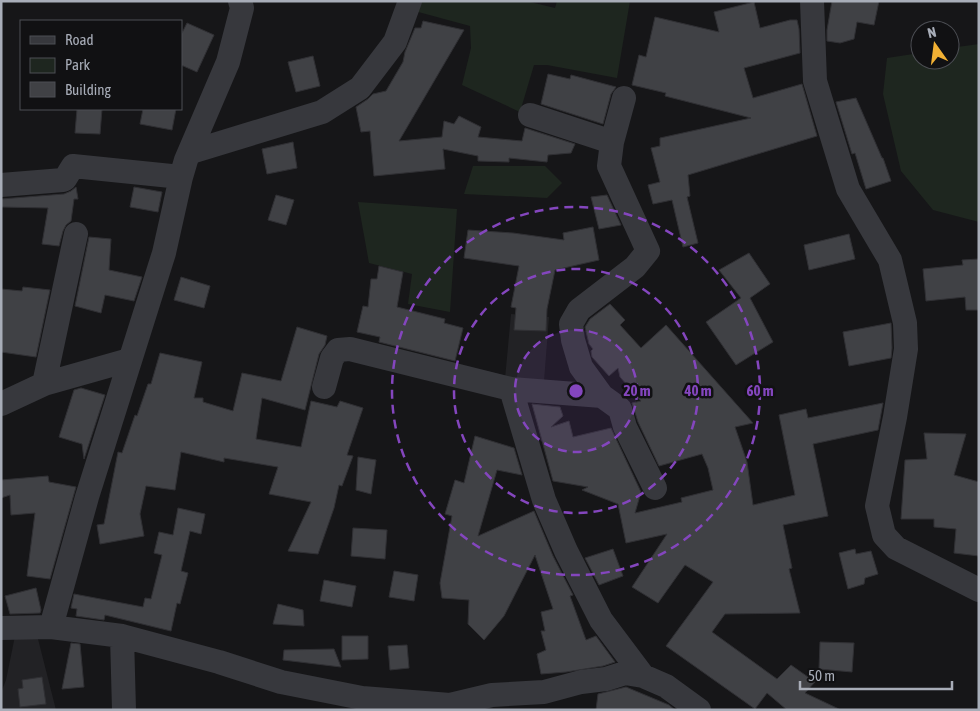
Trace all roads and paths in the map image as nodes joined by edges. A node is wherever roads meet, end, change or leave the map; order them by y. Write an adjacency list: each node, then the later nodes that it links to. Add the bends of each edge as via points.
1 (240, 1): 7 (street, via 242,8 228,62)
2 (410, 1): 7 (street, via 395,42 360,88 322,112)
3 (812, 1): 18 (street, via 815,81 848,190 890,260 904,323 906,349 877,506 884,535 896,548)
4 (624, 98): 6 (street)
5 (530, 115): 6 (street)
6 (612, 142): 15 (street, via 609,166 648,251 635,267 579,310 571,324 581,367)
7 (191, 152): 8 (street)
8 (181, 177): 9 (street, via 73,166 63,180); 11 (street, via 164,253)
9 (1, 186)
10 (76, 234): 12 (street)
11 (129, 360): 12 (street); 19 (street)
12 (44, 384): 16 (street)
13 (324, 387): 14 (street, via 332,358 338,350 350,349)
14 (512, 389): 15 (street); 22 (street, via 544,500 566,551 601,620)
15 (602, 396): 17 (street, via 620,408 625,427)
16 (1, 404)
17 (655, 488)
18 (979, 590)
19 (51, 627): 20 (street); 21 (street)
20 (1, 628)
21 (122, 636): 23 (street, via 281,682 362,698); 24 (street)
22 (643, 676): 23 (street, via 625,673 544,692 492,695); 25 (street, via 666,686)
23 (451, 707)
24 (124, 710)
25 (699, 710)

